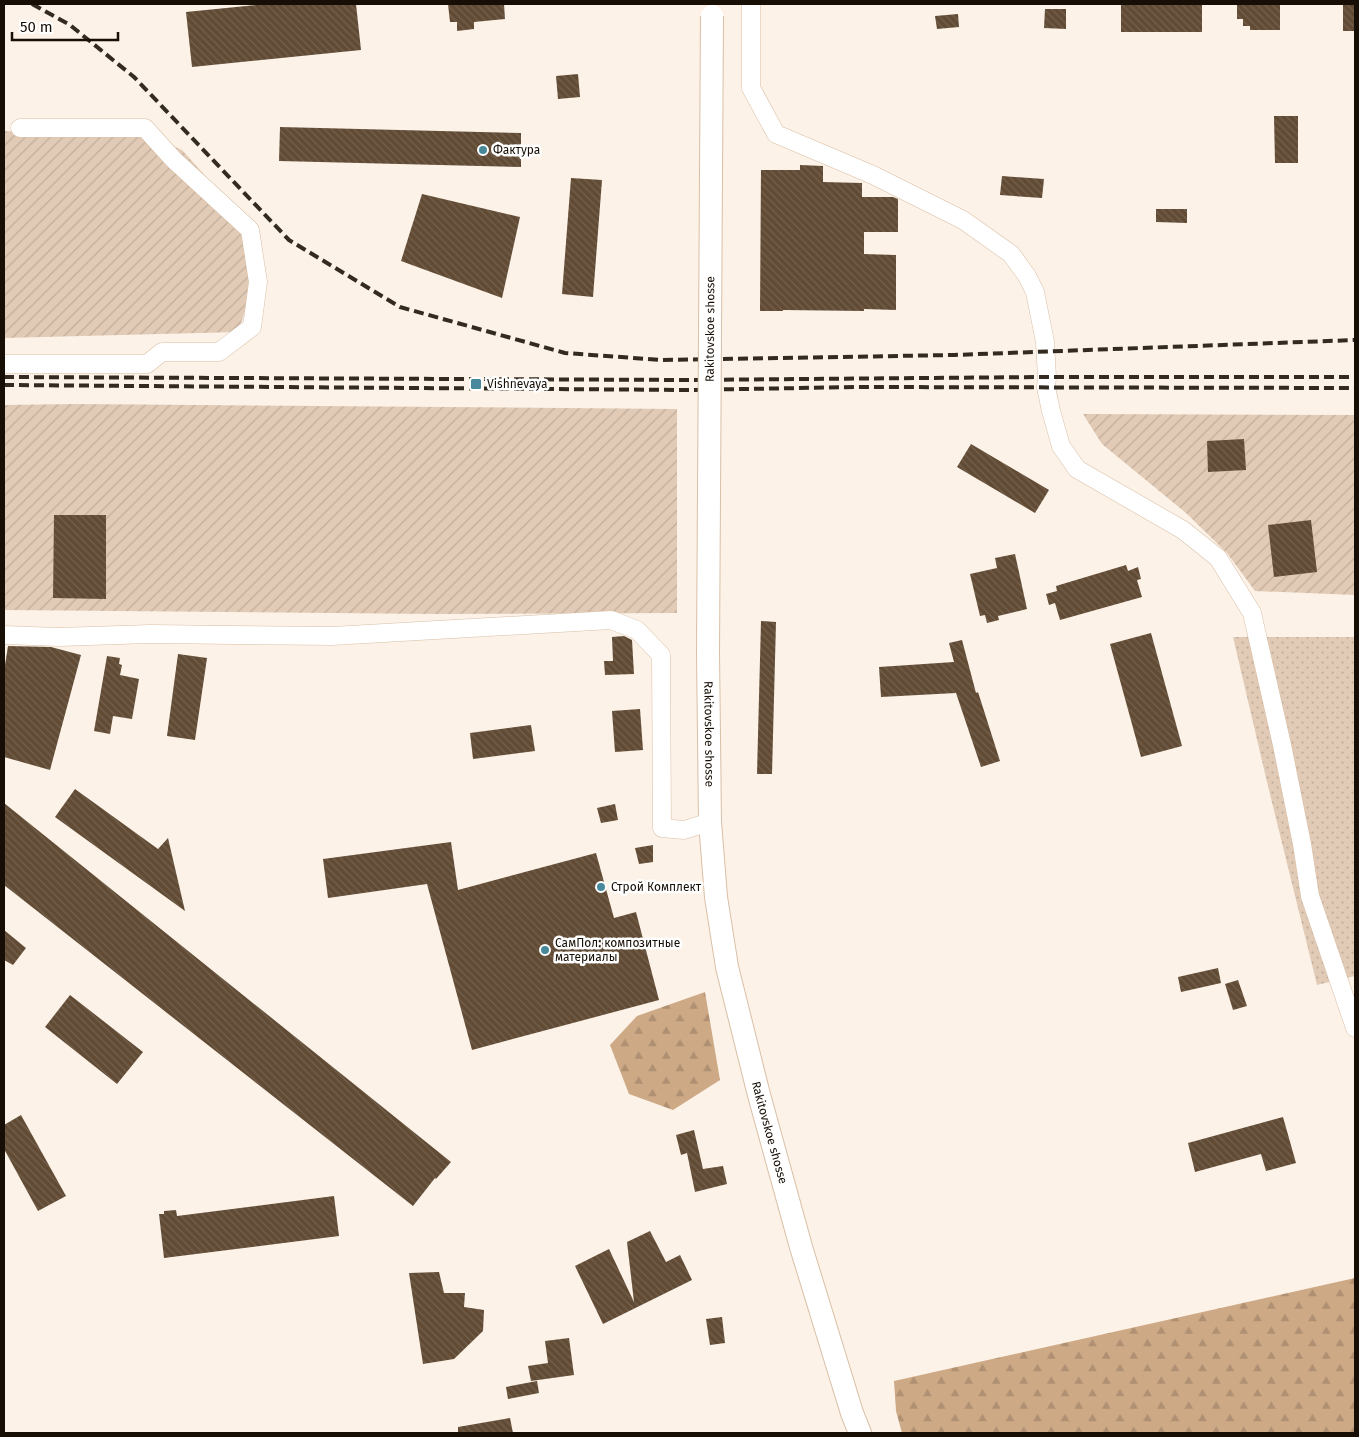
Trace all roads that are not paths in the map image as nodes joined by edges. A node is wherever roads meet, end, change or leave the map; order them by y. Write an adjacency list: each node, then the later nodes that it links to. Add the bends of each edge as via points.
1 (751, 4): 7 (street, via 751,88 776,134 873,175 963,220 1011,254 1035,292 1045,342 1046,387 1061,446 1077,469 1183,530 1218,558 1252,613 1282,745 1310,896)
2 (712, 10): 6 (main road, Rakitovskoe shosse, bridge)
3 (20, 128): 4 (street, via 145,128 174,160 250,230 258,282 252,327 219,352 162,352 147,364)
4 (4, 364)
5 (4, 635): 6 (street, via 332,636 611,620 637,630 660,655 662,828 684,830)
6 (710, 822): 8 (main road, Rakitovskoe shosse, via 716,897 727,967 796,1228)
7 (1355, 1028)
8 (860, 1433)

